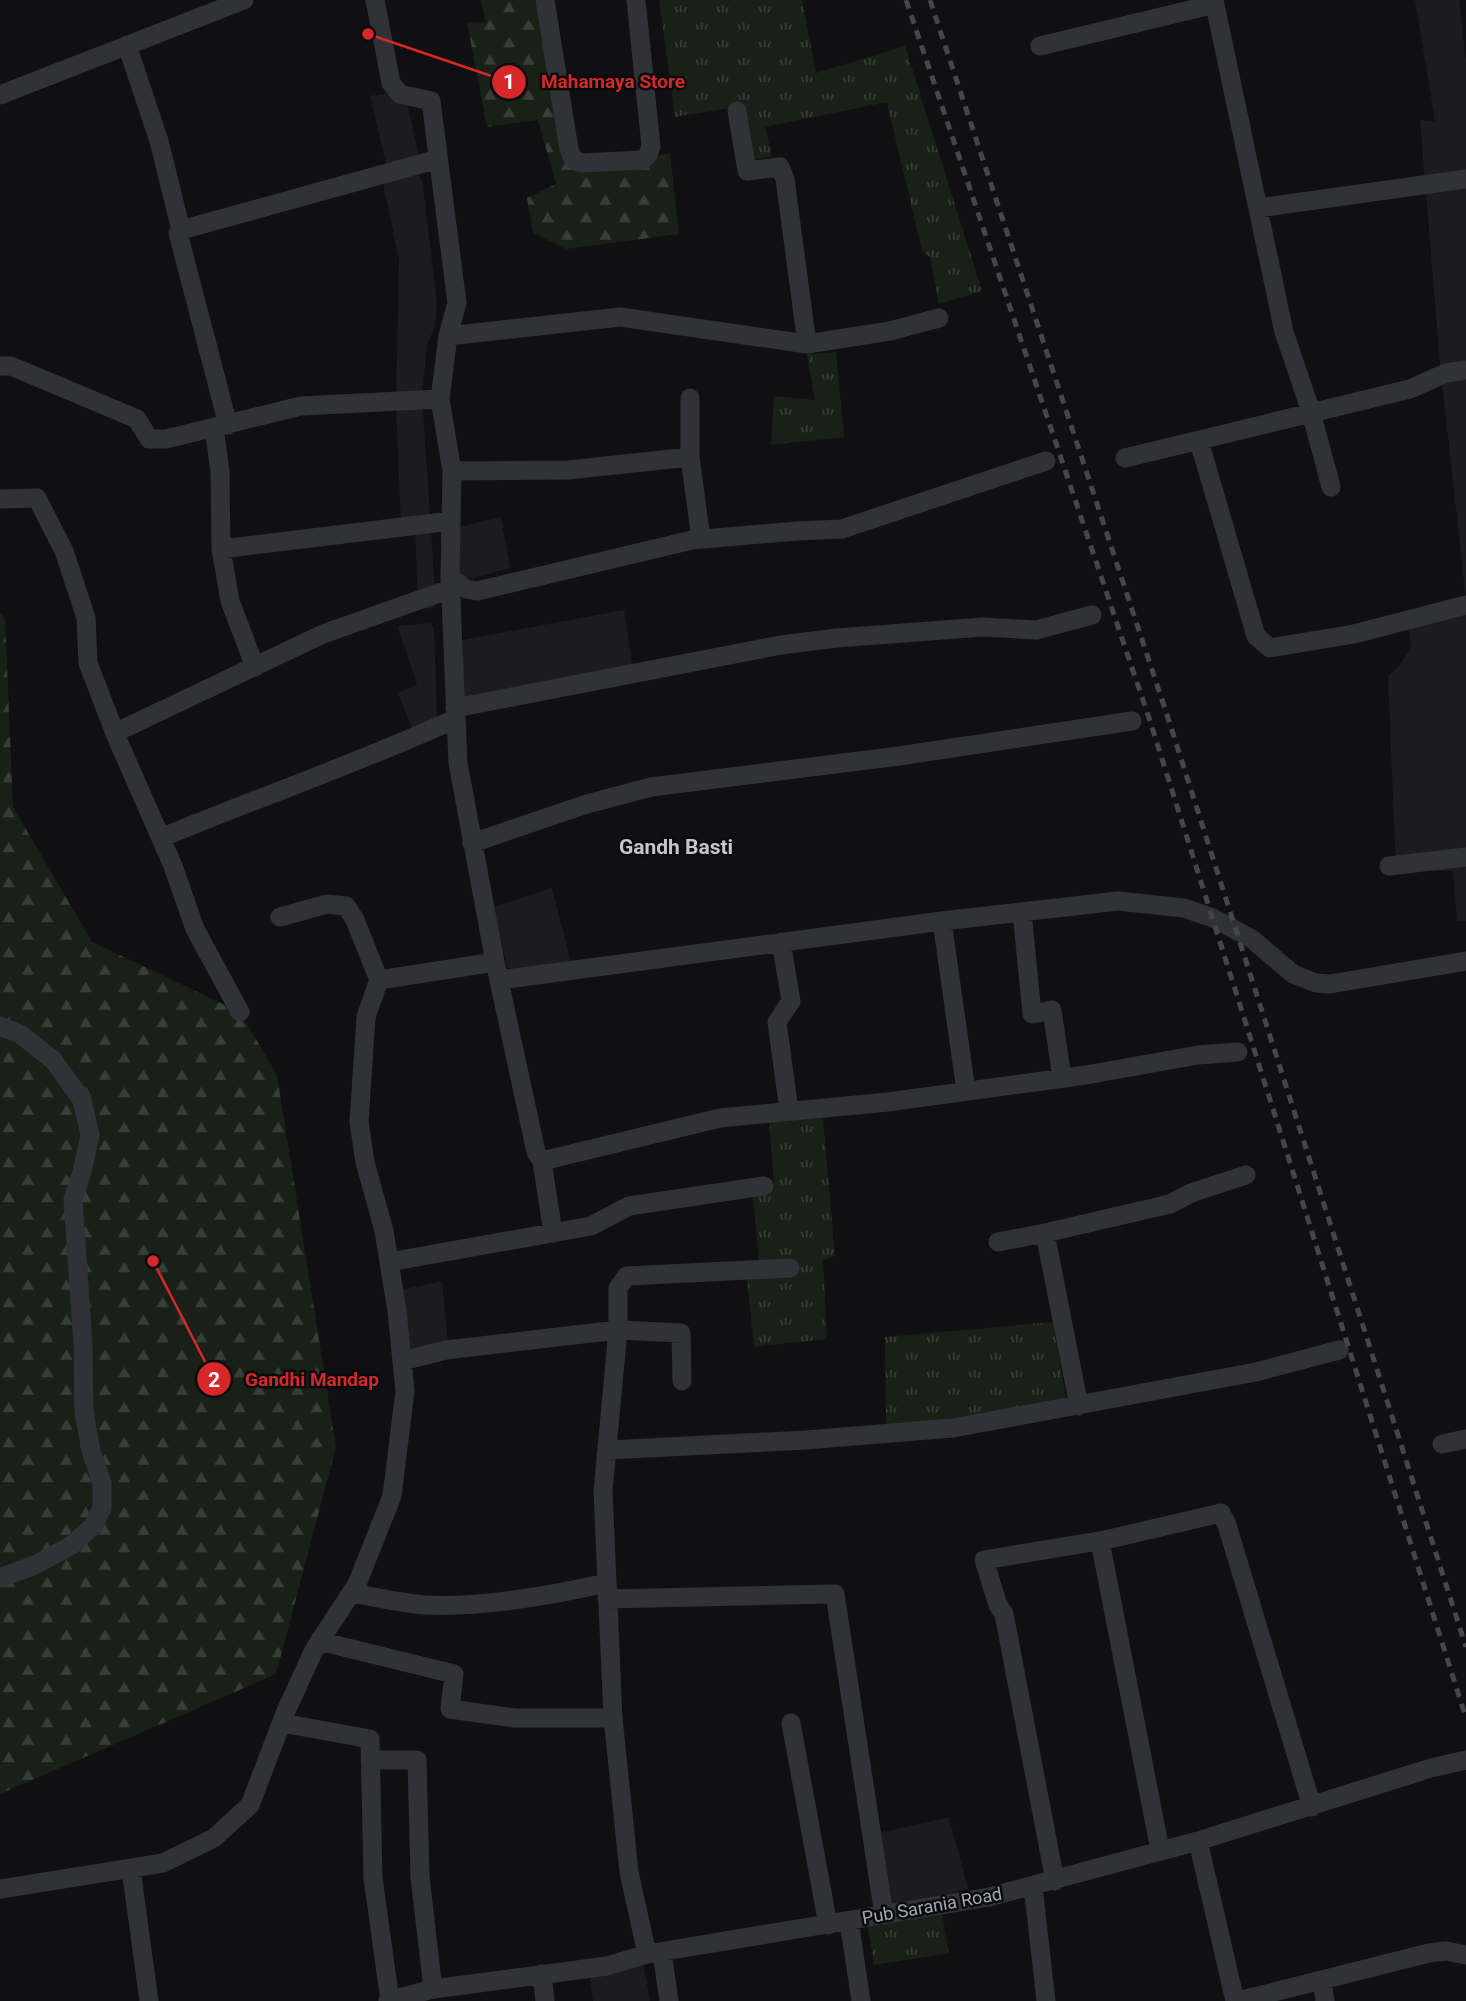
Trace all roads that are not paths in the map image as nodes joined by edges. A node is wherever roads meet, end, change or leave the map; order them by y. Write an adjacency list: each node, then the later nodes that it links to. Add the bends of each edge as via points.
1 (244, 0): 6 (street)
2 (375, 0): 10 (street, via 391,83 400,94 431,101)
3 (545, 0): 4 (street, via 569,149 581,163 649,156)
4 (636, 0)
5 (1214, 2): 7 (street); 12 (street)
6 (127, 45): 8 (street); 13 (street, via 159,141)
7 (1040, 46)
8 (0, 95)
9 (737, 111): 16 (street, via 747,171 780,167 785,179)
10 (438, 159): 13 (street); 15 (street, via 457,303)
11 (1466, 179): 12 (street)
12 (1258, 208): 21 (street, via 1284,332)
13 (181, 230): 22 (street, via 178,233)
14 (939, 318): 16 (street)
15 (448, 336): 16 (street, via 620,317); 20 (street)
16 (807, 344)
17 (0, 366): 22 (street, via 11,366 116,408 137,419 149,439)
18 (1466, 370): 21 (street, via 1446,373 1410,389)
19 (690, 398): 24 (street)
20 (440, 399): 22 (street, via 301,406); 27 (street)
21 (1311, 412): 23 (street); 28 (street)
22 (221, 426): 32 (street)
23 (1199, 441): 25 (street); 34 (street, via 1256,636 1270,648 1354,634)
24 (690, 457): 27 (street, via 568,470); 31 (street)
25 (1125, 458)
26 (1046, 461): 31 (street, via 842,529)
27 (452, 471): 30 (street)
28 (1331, 487)
29 (0, 499): 39 (street, via 37,498 64,551 86,618 88,663)
30 (451, 521): 32 (street); 33 (street)
31 (701, 539): 33 (street, via 477,591)
32 (221, 549): 36 (street, via 230,601)
33 (450, 583): 36 (street); 37 (street)
34 (1466, 605)
35 (1092, 615): 37 (street, via 1036,630 983,627 781,645)
36 (255, 667): 39 (street)
37 (455, 713): 40 (street, via 385,751); 41 (street)
38 (1132, 721): 41 (street, via 651,787)
39 (116, 736): 40 (street)
40 (161, 838): 51 (street, via 195,929)
41 (472, 844): 49 (street)
42 (1466, 857): 43 (street)
43 (1389, 866)
44 (1022, 912): 46 (street); 48 (street, via 1118,901 1184,908 1252,939 1293,974 1316,983); 54 (street, via 1032,1014 1052,1010)
45 (281, 917): 50 (street, via 327,904 346,906)
46 (942, 921): 47 (street); 55 (street)
47 (781, 942): 49 (street); 56 (street, via 791,1001 777,1022)
48 (1466, 961)
49 (498, 971): 50 (street); 57 (street, via 536,1152)
50 (379, 980): 63 (street, via 366,1017 359,1122)
51 (240, 1013)
52 (0, 1026): 74 (street, via 20,1034 52,1059 82,1100 90,1135 73,1199 84,1412 102,1483 102,1508 93,1526 72,1545)
53 (1238, 1052): 54 (street)
54 (1062, 1078): 55 (street)
55 (966, 1091): 56 (street)
56 (789, 1111): 57 (street, via 720,1118)
57 (542, 1161): 60 (street)
58 (1246, 1175): 61 (street, via 1170,1204)
59 (764, 1186): 60 (street, via 629,1206 591,1226)
60 (553, 1233): 63 (street)
61 (1045, 1233): 62 (street); 69 (street)
62 (998, 1242)
63 (389, 1262): 67 (street)
64 (790, 1268): 65 (street, via 627,1276 618,1287)
65 (618, 1331): 67 (street, via 446,1350); 68 (street, via 681,1333); 72 (street)
66 (1339, 1350): 69 (street, via 1256,1372)
67 (402, 1361): 76 (street, via 405,1391 392,1496)
68 (682, 1381)
69 (1079, 1406): 72 (street, via 953,1427)
70 (1466, 1439): 71 (street)
71 (1442, 1444)
72 (608, 1450): 75 (street, via 603,1491)
73 (1100, 1541): 83 (street, via 1222,1513); 85 (street); 87 (street, via 984,1560 1004,1614)
74 (0, 1578)
75 (607, 1591): 76 (street, via 426,1605); 78 (street); 90 (street, via 835,1594)
76 (351, 1593): 77 (street)
77 (320, 1641): 78 (street, via 454,1674 450,1710 515,1718); 79 (street)
78 (613, 1718): 93 (street, via 629,1872)
79 (282, 1723): 81 (street, via 370,1739); 86 (street, via 250,1805 214,1838 163,1863)
80 (791, 1723): 92 (street)
81 (370, 1760): 97 (street, via 417,1760 420,1877); 99 (street, via 373,1878)
82 (1466, 1760): 83 (street, Pub Sarania Road)
83 (1312, 1807): 84 (street, Pub Sarania Road)
84 (1198, 1841): 85 (street, Pub Sarania Road); 104 (street)
85 (1160, 1850): 87 (street, Pub Sarania Road)
86 (131, 1869): 89 (street); 98 (street)
87 (1055, 1881): 88 (street, Pub Sarania Road)
88 (1033, 1886): 90 (street, Pub Sarania Road); 103 (street)
89 (0, 1889)
90 (884, 1915): 91 (street, Pub Sarania Road)
91 (849, 1921): 92 (street, Pub Sarania Road); 102 (street)
92 (828, 1924): 93 (street, Pub Sarania Road)
93 (654, 1953): 95 (street, Pub Sarania Road, via 607,1966); 101 (street)
94 (1466, 1955): 96 (street, via 1429,1953)
95 (542, 1974): 97 (street, Pub Sarania Road); 100 (street)
96 (1322, 1980): 104 (street); 105 (street)
97 (442, 1992): 99 (street, Pub Sarania Road)
98 (149, 2001)
99 (389, 2001)
100 (545, 2001)
101 (669, 2001)
102 (861, 2001)
103 (1046, 2001)
104 (1237, 2001)
105 (1325, 2001)

